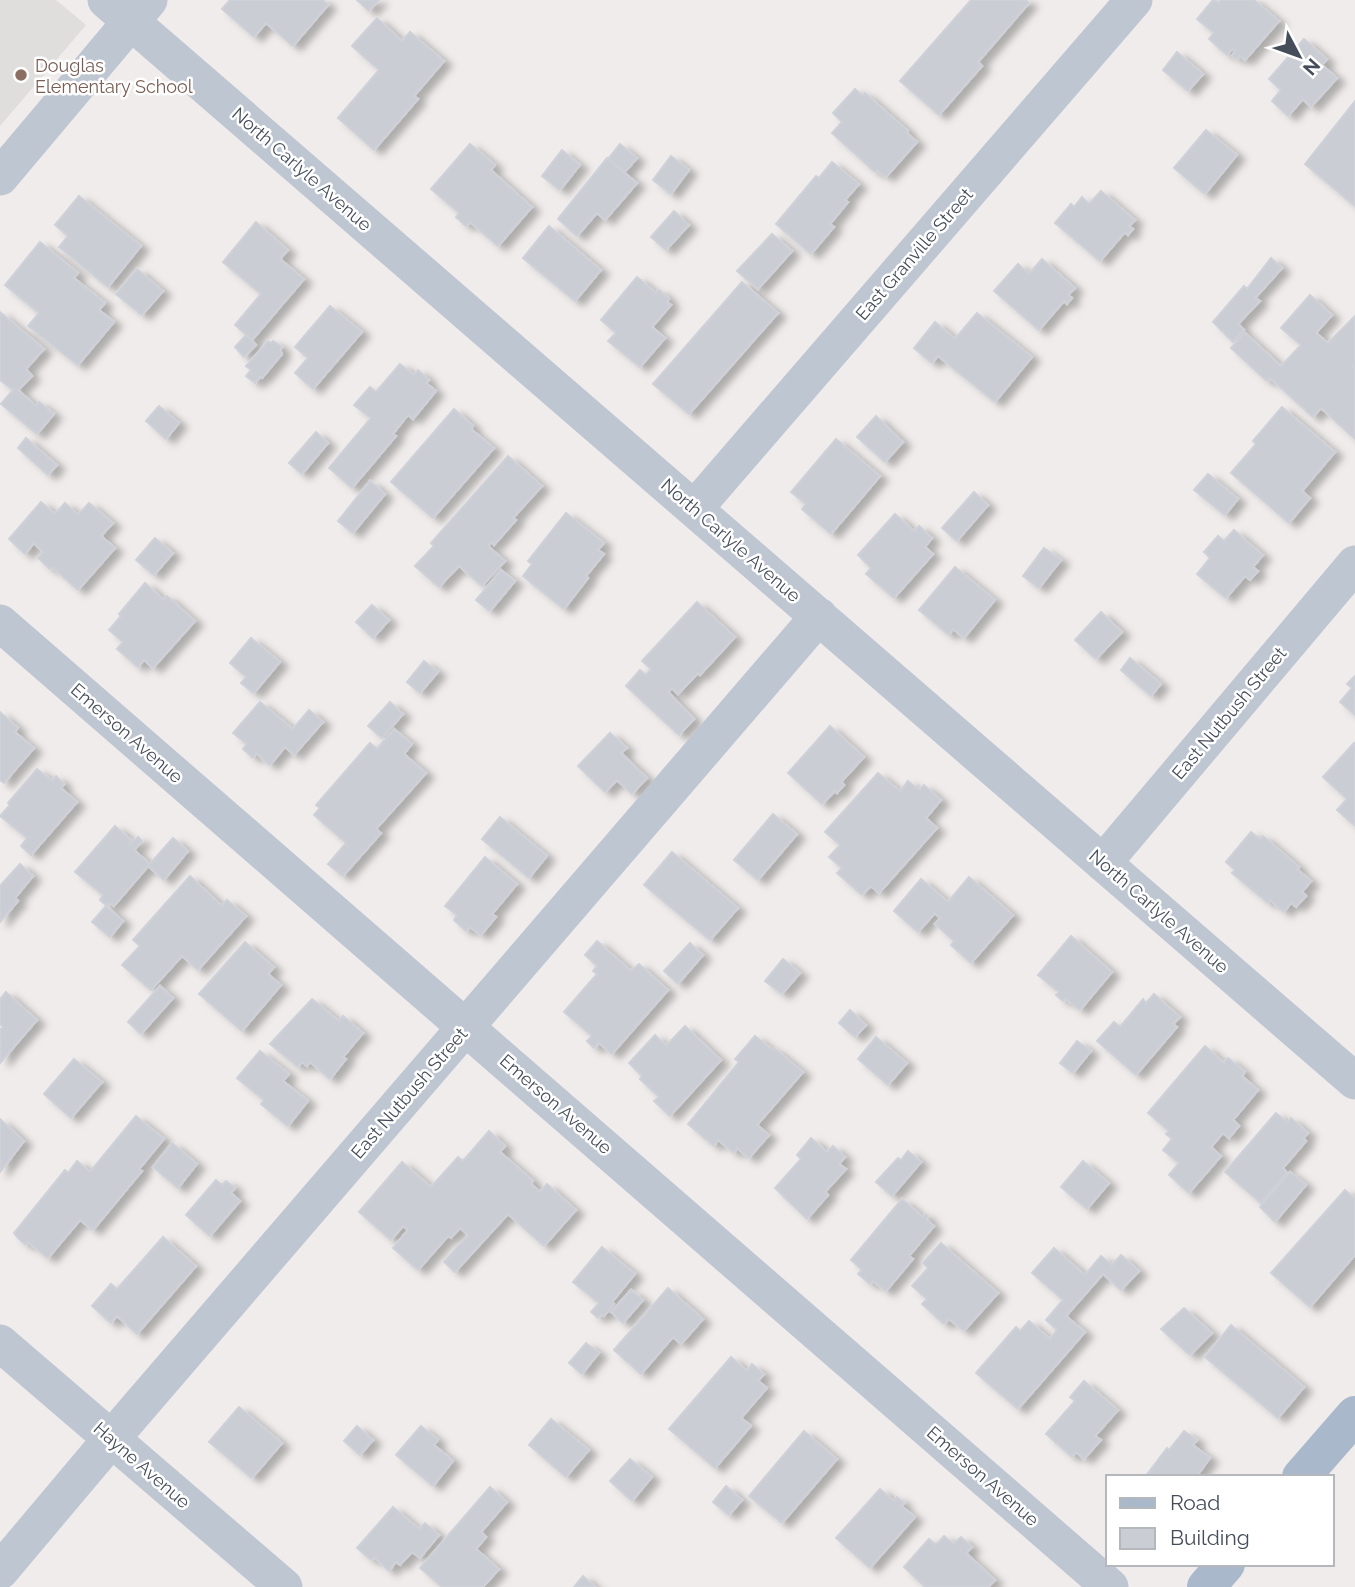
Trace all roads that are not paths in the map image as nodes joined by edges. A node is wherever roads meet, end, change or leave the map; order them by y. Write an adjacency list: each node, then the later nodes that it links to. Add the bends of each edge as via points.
1 (1134, 0): 4 (street, East Granville Street)
2 (129, 7): 3 (street); 4 (street, North Carlyle Avenue)
3 (0, 177)
4 (695, 508): 6 (street, North Carlyle Avenue)
5 (1355, 564): 8 (street, East Nutbush Street)
6 (819, 616): 8 (street, North Carlyle Avenue); 9 (street, East Nutbush Street)
7 (0, 623): 9 (street, Emerson Avenue)
8 (1103, 863): 10 (street, North Carlyle Avenue)
9 (467, 1026): 13 (street, East Nutbush Street); 18 (street, Emerson Avenue)
10 (1355, 1081)
11 (0, 1343): 13 (street, Hayne Avenue)
12 (1355, 1415): 14 (main road)
13 (112, 1438): 16 (street, East Nutbush Street); 17 (street, Hayne Avenue)
14 (1303, 1475)
15 (1224, 1566): 19 (main road)
16 (0, 1571)
17 (284, 1587)
18 (1110, 1587)
19 (1206, 1587)

